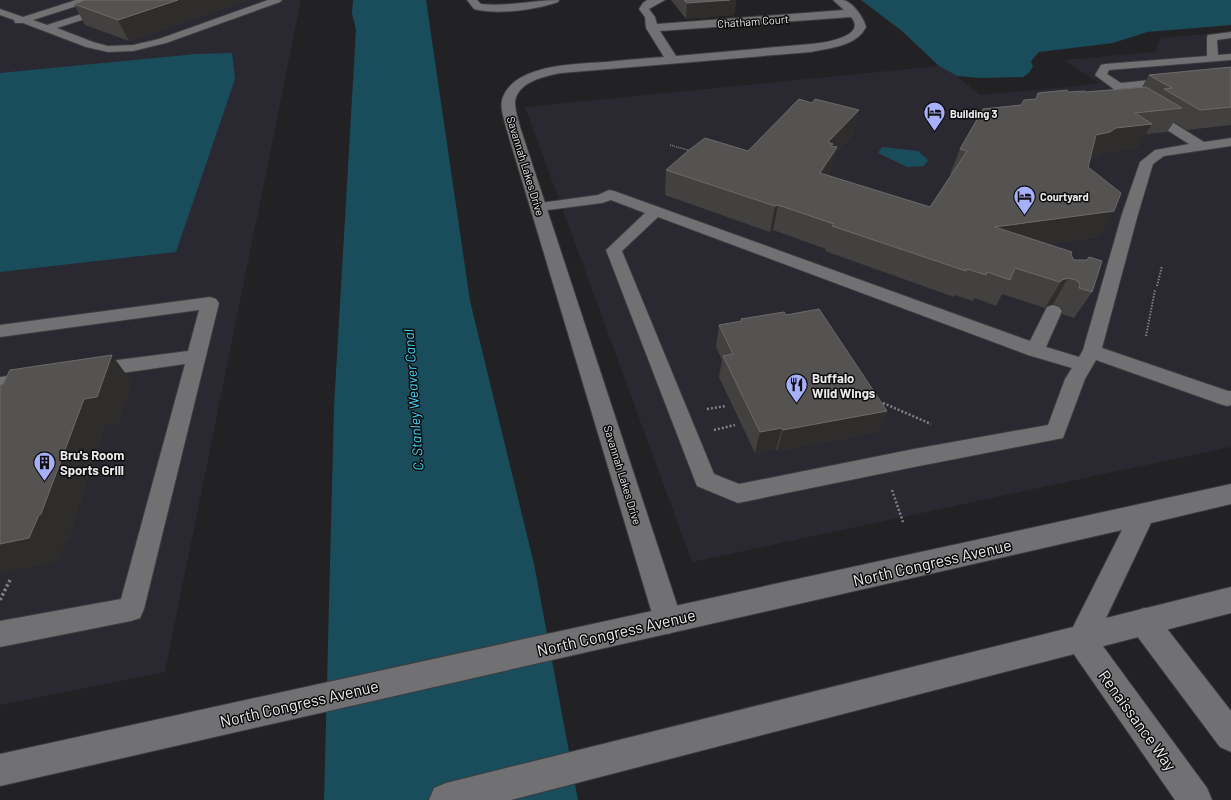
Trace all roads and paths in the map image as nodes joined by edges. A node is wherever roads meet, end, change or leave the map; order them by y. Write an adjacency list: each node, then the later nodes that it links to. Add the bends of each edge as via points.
1 (86, 0): 10 (lane)
2 (135, 0): 12 (lane)
3 (277, 0): 12 (lane, via 162,41 133,48 108,49 90,45)
4 (472, 0): 5 (street, via 477,7 487,8 544,4)
5 (554, 0)
6 (660, 0): 13 (street, via 645,5 644,9 650,17)
7 (838, 0): 9 (street)
8 (0, 12): 10 (lane)
9 (854, 13): 13 (street, Chatham Court); 17 (street, Savannah Lakes Drive, via 859,20 860,30 850,38 833,44)
10 (22, 20): 11 (lane); 12 (lane)
11 (8, 24)
12 (47, 28)
13 (652, 28): 17 (street)
14 (1231, 35): 16 (lane, via 1212,37)
15 (1231, 57): 16 (lane)
16 (1213, 58): 18 (lane, via 1105,67 1101,75 1122,92)
17 (672, 59): 24 (street, Savannah Lakes Drive, via 561,69 528,80 513,91 509,97 509,110)
18 (1179, 81)
19 (1138, 106): 22 (lane)
20 (1231, 142): 22 (lane)
21 (670, 145): 23 (path)
22 (1201, 146): 28 (lane, via 1160,153 1147,162)
23 (697, 153)
24 (540, 207): 25 (lane, via 602,199 609,194); 54 (street, Savannah Lakes Drive)
25 (656, 212): 34 (lane); 36 (lane, via 614,250 705,480 738,494 1056,432 1075,379)
26 (1098, 264): 28 (lane)
27 (1162, 266): 29 (path)
28 (1115, 268): 36 (lane)
29 (1157, 286)
30 (1155, 290): 33 (path)
31 (1053, 311): 34 (lane)
32 (0, 331): 35 (lane, via 210,303)
33 (1146, 336)
34 (1036, 350): 36 (lane)
35 (196, 356): 37 (lane); 56 (lane, via 131,608)
36 (1088, 358): 40 (lane, via 1227,399)
37 (79, 373)
38 (47, 377): 39 (lane)
39 (0, 384)
40 (1231, 398)
41 (883, 403): 44 (path)
42 (726, 406): 43 (path)
43 (705, 410)
44 (931, 424)
45 (735, 425): 46 (path)
46 (707, 431)
47 (889, 483): 50 (path)
48 (1231, 494): 49 (street, North Congress Avenue)
49 (1143, 514): 54 (street, North Congress Avenue); 57 (street)
50 (904, 522)
51 (10, 580): 52 (path)
52 (0, 600)
53 (1231, 600): 55 (street)
54 (668, 620): 59 (street, North Congress Avenue)
55 (1144, 622): 57 (street); 58 (street)
56 (0, 634)
57 (1081, 640): 60 (street); 61 (street, Renaissance Way)
58 (1231, 736)
59 (0, 770)
60 (446, 800)
61 (1195, 800)

